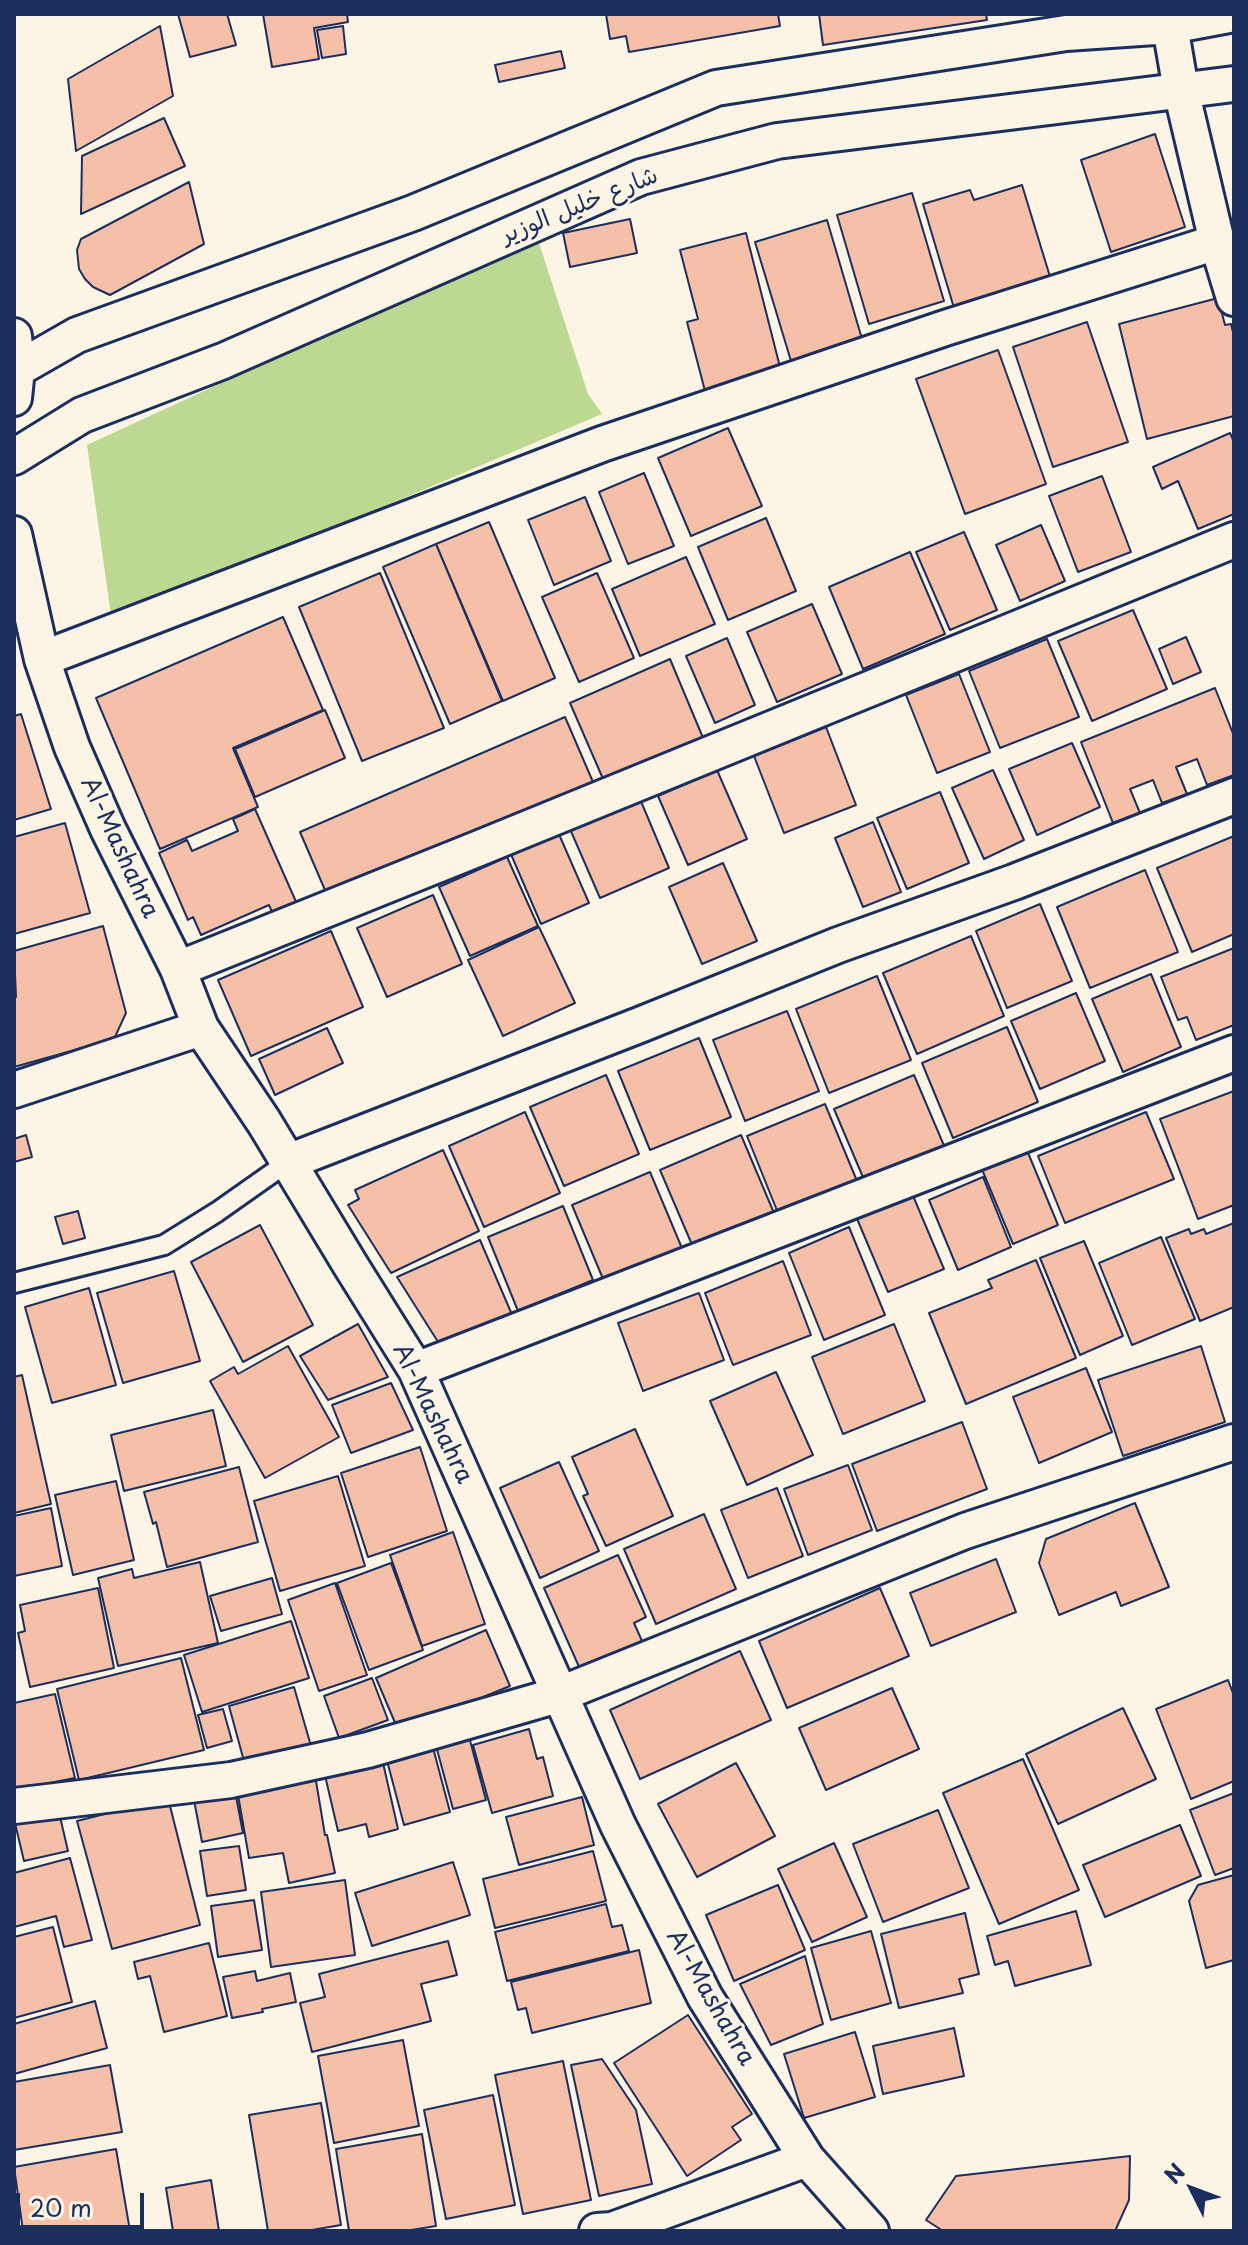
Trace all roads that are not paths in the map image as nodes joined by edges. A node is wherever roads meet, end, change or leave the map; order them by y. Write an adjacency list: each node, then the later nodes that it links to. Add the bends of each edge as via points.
1 (1234, 14): 2 (street)
2 (1170, 26): 4 (street); 7 (street, via 1066,33 716,88 413,213 77,335)
3 (1234, 84): 4 (street, شارع خليل الوزير)
4 (1181, 90): 5 (street); 8 (street, شارع خليل الوزير, via 777,141 641,177 223,361 82,415)
5 (1217, 242): 6 (street); 11 (street, via 602,444)
6 (1234, 298)
7 (15, 369)
8 (14, 457)
9 (14, 534): 11 (street, Al-Mashahra)
10 (1234, 540): 13 (street)
11 (42, 659): 13 (street, Al-Mashahra, via 78,761)
12 (1234, 796): 17 (street)
13 (178, 969): 14 (street, Al-Mashahra)
14 (201, 1028): 16 (street); 17 (street, Al-Mashahra)
15 (1234, 1053): 19 (street)
16 (14, 1090)
17 (288, 1162): 18 (lane, via 164,1245); 19 (street, Al-Mashahra)
18 (14, 1283)
19 (416, 1370): 21 (street, Al-Mashahra)
20 (1234, 1442): 21 (street, via 965,1531)
21 (558, 1695): 22 (street, via 368,1750 231,1780); 23 (street, Al-Mashahra, via 705,1997)
22 (14, 1806)
23 (807, 2159): 24 (street); 25 (street, Al-Mashahra)
24 (597, 2231)
25 (871, 2231)

